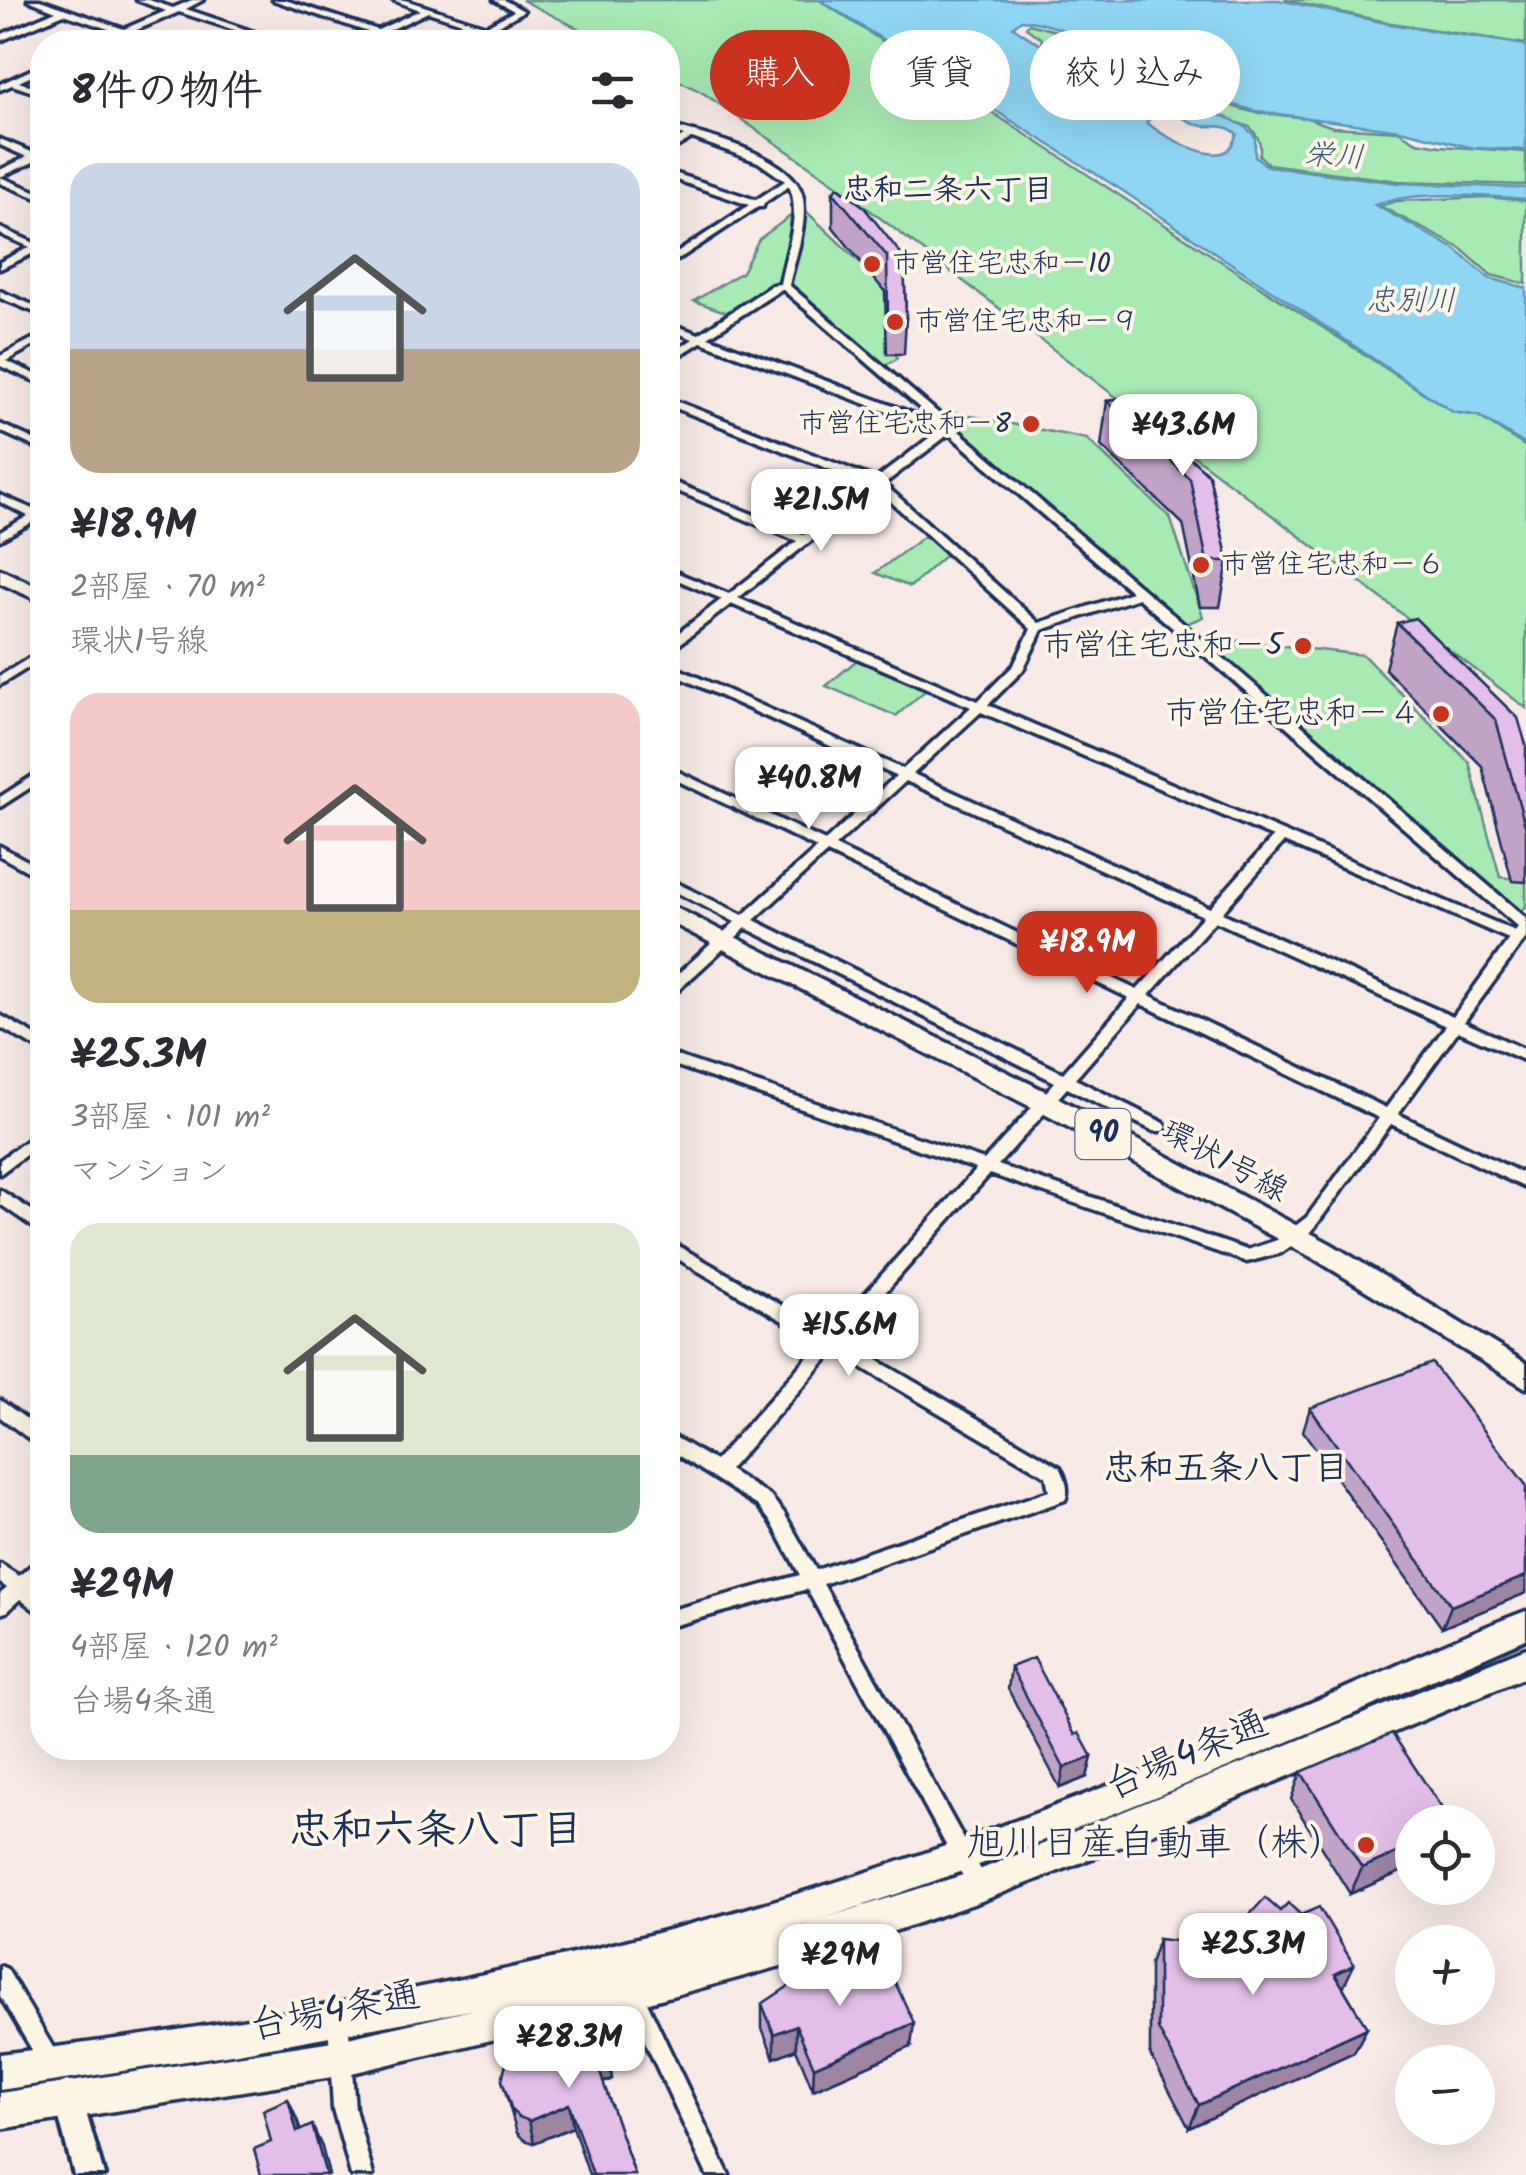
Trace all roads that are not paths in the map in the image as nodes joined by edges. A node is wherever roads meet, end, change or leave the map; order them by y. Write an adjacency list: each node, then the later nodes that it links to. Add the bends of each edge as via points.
1 (32, 0): 9 (street)
2 (141, 0): 7 (street)
3 (199, 0): 7 (street)
4 (277, 0): 15 (street)
5 (400, 0): 8 (street)
6 (498, 0): 11 (street, via 520,11)
7 (176, 10): 13 (street); 14 (street)
8 (426, 10): 11 (street); 16 (street)
9 (63, 11): 12 (street); 18 (street)
10 (0, 28): 18 (street)
11 (486, 29): 17 (street)
12 (118, 30)
13 (129, 30)
14 (240, 30)
15 (369, 30)
16 (384, 30)
17 (489, 30)
18 (12, 33): 19 (street)
19 (0, 38)
20 (0, 74): 22 (street)
21 (30, 74): 22 (street)
22 (14, 81): 23 (street); 24 (street)
23 (0, 87)
24 (30, 88)
25 (680, 132): 26 (street)
26 (690, 136): 28 (street); 33 (street, via 760,158)
27 (0, 142): 29 (street)
28 (680, 142)
29 (30, 153)
30 (30, 162): 31 (street)
31 (0, 177): 34 (street)
32 (680, 178): 35 (street)
33 (792, 181): 35 (street); 41 (street, via 796,212)
34 (30, 191)
35 (760, 205): 39 (street)
36 (0, 231): 37 (street)
37 (30, 243)
38 (30, 252): 40 (street)
39 (680, 256)
40 (0, 266)
41 (784, 286): 45 (street); 52 (street)
42 (0, 294): 43 (street)
43 (30, 307)
44 (680, 330): 45 (street)
45 (701, 338): 47 (street); 52 (street)
46 (30, 344): 48 (street)
47 (680, 352)
48 (0, 361): 49 (street)
49 (30, 375)
50 (680, 406): 54 (street)
51 (0, 427): 53 (street)
52 (948, 429): 54 (street); 64 (street)
53 (30, 442)
54 (878, 484): 60 (street); 66 (street)
55 (680, 488): 60 (street)
56 (0, 498): 57 (street)
57 (30, 510)
58 (30, 520): 59 (street)
59 (0, 538)
60 (805, 540): 65 (street)
61 (0, 575): 63 (main road)
62 (680, 577): 65 (street)
63 (30, 590)
64 (1141, 593): 66 (street); 84 (street)
65 (728, 598): 67 (street); 71 (street)
66 (1037, 628): 71 (street, via 1019,667)
67 (680, 637)
68 (30, 661): 70 (street)
69 (680, 673): 72 (street)
70 (1, 679)
71 (980, 706): 72 (street); 76 (street)
72 (904, 773): 77 (street); 81 (street)
73 (680, 778): 77 (street)
74 (30, 782): 75 (street)
75 (0, 803)
76 (1282, 836): 81 (street); 84 (street)
77 (826, 846): 83 (street); 87 (street)
78 (0, 850): 79 (street)
79 (30, 868)
80 (680, 888): 83 (street)
81 (1214, 913): 87 (street); 89 (street)
82 (680, 918): 85 (main road, 環状1号線 / 90)
83 (744, 921): 85 (street); 93 (street)
84 (1524, 930): 89 (street)
85 (724, 940): 86 (street); 94 (main road, 環状1号線 / 90)
86 (680, 980)
87 (1140, 997): 93 (street); 95 (street)
88 (0, 1020): 90 (street)
89 (1456, 1024): 91 (street); 95 (street)
90 (30, 1039)
91 (1526, 1056)
92 (680, 1062): 99 (street)
93 (1064, 1079): 94 (street); 96 (street)
94 (1044, 1102): 99 (street); 103 (main road, 環状1号線 / 90)
95 (1390, 1115): 100 (street); 103 (street)
96 (1159, 1127)
97 (30, 1144): 98 (street)
98 (0, 1168)
99 (986, 1169): 103 (street, via 1247,1256); 105 (street)
100 (1526, 1182)
101 (0, 1196): 102 (street)
102 (30, 1217)
103 (1296, 1238): 106 (main road, 環状1号線 / 90)
104 (680, 1253): 105 (street)
105 (832, 1342): 110 (street); 113 (street, via 1054,1472 1060,1495)
106 (1526, 1377)
107 (0, 1408): 108 (street)
108 (30, 1430)
109 (680, 1447): 110 (street)
110 (718, 1471): 113 (street, via 764,1501)
111 (0, 1572): 114 (street)
112 (30, 1578): 114 (street)
113 (811, 1580): 117 (street); 120 (street)
114 (20, 1588): 115 (street); 116 (street)
115 (30, 1596)
116 (0, 1606)
117 (680, 1616)
118 (1526, 1625): 120 (main road, 台場4条通, via 1168,1779)
119 (1526, 1662): 121 (main road, 台場4条通)
120 (963, 1856): 121 (street); 122 (main road, 台場4条通)
121 (979, 1886): 122 (main road, 台場4条通, via 836,1934)
122 (623, 1975): 124 (main road, 台場4条通); 125 (main road, 台場4条通); 132 (street)
123 (0, 1976): 126 (street)
124 (338, 2019): 125 (street); 126 (main road, 台場4条通)
125 (340, 2058): 128 (main road, 台場4条通); 131 (street, via 344,2109)
126 (52, 2066): 127 (main road, 台場4条通); 128 (street)
127 (0, 2072)
128 (71, 2102): 129 (main road, 台場4条通); 130 (street)
129 (0, 2111)
130 (89, 2175)
131 (362, 2175)
132 (718, 2175)

